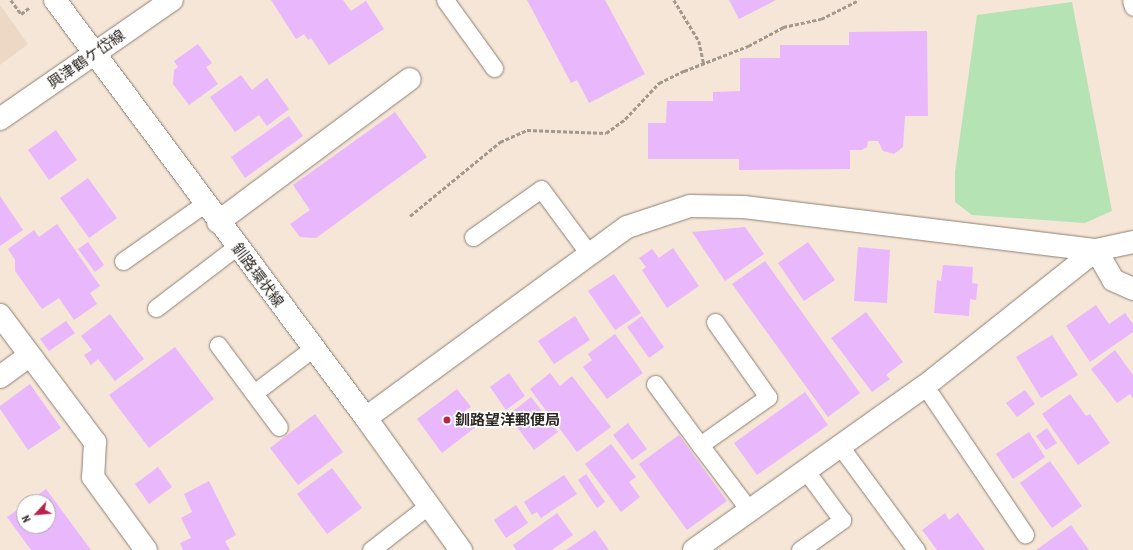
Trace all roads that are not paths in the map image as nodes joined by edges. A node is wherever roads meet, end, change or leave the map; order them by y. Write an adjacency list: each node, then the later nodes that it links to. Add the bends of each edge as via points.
1 (55, 0): 6 (street, 釧路環状線)
2 (172, 0): 6 (street, 興津鶴ケ岱線)
3 (445, 0): 7 (lane)
4 (1131, 0): 5 (lane)
5 (1133, 7)
6 (93, 53): 9 (street, 興津鶴ケ岱線); 10 (street, 釧路環状線)
7 (494, 68)
8 (410, 79): 11 (street)
9 (0, 119)
10 (204, 204): 11 (street, 釧路環状線); 17 (lane)
11 (218, 222): 14 (street, 釧路環状線)
12 (473, 237): 16 (lane, via 541,189)
13 (1133, 242): 15 (street)
14 (236, 247): 19 (lane); 23 (street, 釧路環状線)
15 (1096, 250): 16 (street, via 744,207 690,206 627,227); 18 (street, via 1113,280); 27 (street)
16 (590, 255): 29 (street)
17 (123, 261)
18 (1133, 289)
19 (156, 308)
20 (0, 315): 24 (street)
21 (715, 322): 31 (lane, via 768,397)
22 (218, 345): 28 (lane)
23 (313, 348): 28 (lane); 29 (street, 釧路環状線)
24 (29, 356): 25 (street); 37 (street, via 95,442 93,477)
25 (0, 377)
26 (655, 384): 31 (lane)
27 (925, 386): 32 (street); 36 (lane)
28 (254, 393): 30 (lane)
29 (366, 418): 34 (street, 釧路環状線)
30 (279, 427)
31 (700, 445): 35 (lane)
32 (840, 446): 33 (street); 42 (lane)
33 (806, 470): 35 (street); 41 (lane, via 842,520)
34 (428, 505): 38 (lane); 39 (street, 釧路環状線)
35 (750, 510): 40 (street)
36 (1025, 534)
37 (146, 550)
38 (371, 550)
39 (461, 550)
40 (694, 550)
41 (800, 550)
42 (916, 550)

